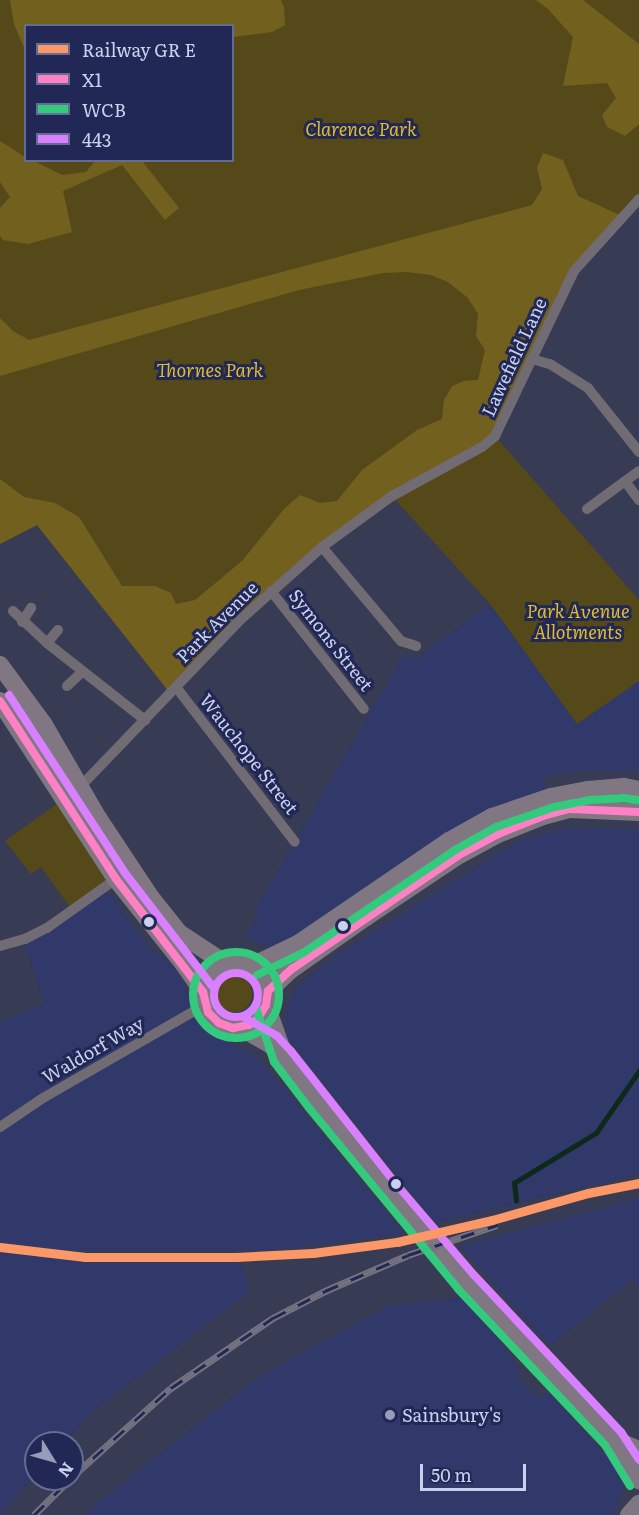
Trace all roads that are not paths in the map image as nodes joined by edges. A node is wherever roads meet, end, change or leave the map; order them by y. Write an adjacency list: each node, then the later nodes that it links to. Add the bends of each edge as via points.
1 (639, 200): 2 (street, Lawefield Lane, via 574,271)
2 (532, 359): 3 (street, via 550,364 588,388); 6 (street, Lawefield Lane, via 495,436)
3 (639, 453)
4 (639, 471): 5 (street)
5 (625, 481): 7 (street); 8 (street)
6 (392, 496): 9 (street, Park Avenue)
7 (639, 500)
8 (587, 509)
9 (322, 547): 10 (street, Park Avenue); 16 (street, via 401,641)
10 (271, 591): 20 (street, Park Avenue); 22 (street, Symons Street)
11 (31, 608): 13 (street)
12 (13, 611): 13 (street)
13 (22, 622): 15 (street)
14 (58, 630): 15 (street)
15 (47, 643): 18 (street)
16 (416, 646)
17 (0, 665): 24 (main road, via 44,725)
18 (82, 672): 19 (street); 23 (street)
19 (67, 686)
20 (176, 687): 23 (street, Park Avenue); 27 (street, Wauchope Street)
21 (0, 701): 28 (main road)
22 (364, 709)
23 (145, 720): 24 (street, Park Avenue)
24 (80, 787): 30 (main road, via 151,898 179,933)
25 (639, 790): 31 (main road, via 588,790 510,809 449,841 298,944)
26 (639, 812): 32 (main road, via 570,809 498,834 459,855 292,969)
27 (295, 842)
28 (116, 879): 29 (street, via 47,927); 33 (main road, via 183,963)
29 (0, 946)
30 (226, 964): 31 (main road); 33 (main road, via 211,974)
31 (252, 966): 32 (main road, via 266,981)
32 (267, 998): 34 (main road, via 256,1020); 35 (main road, via 269,1020)
33 (204, 999): 34 (main road, via 219,1023); 36 (street, Waldorf Way)
34 (240, 1027): 35 (main road)
35 (285, 1058): 37 (main road, via 389,1192 466,1282)
36 (0, 1127)
37 (613, 1439): 38 (main road); 39 (main road)
38 (639, 1450)
39 (639, 1480)
40 (639, 1504): 41 (highway)
41 (629, 1515)

